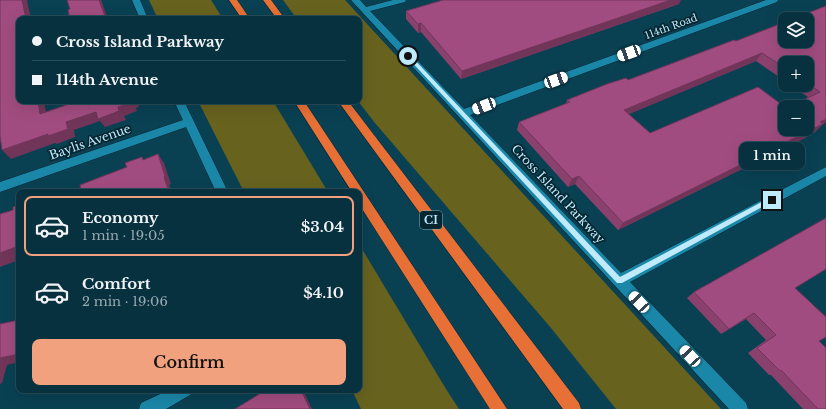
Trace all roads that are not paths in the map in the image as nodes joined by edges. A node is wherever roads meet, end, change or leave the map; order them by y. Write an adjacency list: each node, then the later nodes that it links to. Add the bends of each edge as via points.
1 (136, 0): 8 (street)
2 (233, 0): 9 (highway)
3 (267, 0): 10 (highway)
4 (355, 0): 7 (street, Cross Island Parkway)
5 (402, 0): 7 (street)
6 (774, 0): 14 (street, 114th Road)
7 (365, 10): 14 (street, Cross Island Parkway)
8 (143, 16)
9 (244, 16)
10 (279, 16)
11 (180, 104): 15 (street)
12 (301, 104): 19 (highway)
13 (345, 104): 25 (highway, CI)
14 (462, 114): 21 (street, Cross Island Parkway)
15 (188, 122): 17 (street, Baylis Avenue); 18 (street)
16 (826, 171): 21 (street)
17 (0, 187)
18 (221, 189)
19 (355, 189)
20 (362, 199): 24 (highway)
21 (619, 281): 26 (street, Cross Island Parkway)
22 (179, 393): 23 (street)
23 (151, 408)
24 (499, 409)
25 (573, 409)
26 (740, 409)

